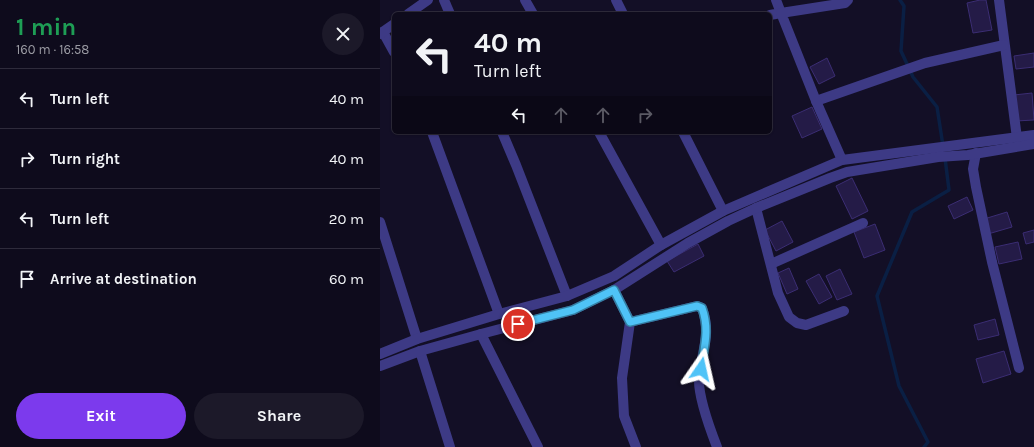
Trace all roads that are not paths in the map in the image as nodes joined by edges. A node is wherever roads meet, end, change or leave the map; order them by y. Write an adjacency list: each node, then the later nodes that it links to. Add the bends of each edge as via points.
1 (428, 0): 8 (street)
2 (444, 0): 9 (street)
3 (525, 0): 10 (street)
4 (616, 0): 11 (street)
5 (776, 0): 12 (street)
6 (848, 0): 12 (street, via 845,4)
7 (999, 0): 16 (street)
8 (411, 12)
9 (449, 12)
10 (532, 12)
11 (622, 12)
12 (781, 13): 13 (street); 18 (street)
13 (772, 15)
14 (392, 25): 15 (street)
15 (381, 33): 17 (street)
16 (1004, 46): 18 (street, via 925,63); 24 (street)
17 (392, 49)
18 (816, 101): 28 (street)
19 (433, 134): 38 (street)
20 (503, 134): 36 (street)
21 (599, 134): 33 (street)
22 (684, 134): 30 (street)
23 (1034, 135): 24 (street)
24 (1017, 138): 26 (street, via 966,144)
25 (1034, 144): 27 (street)
26 (937, 153): 27 (street); 28 (street); 29 (street, via 847,172)
27 (972, 154): 45 (street, via 972,169 992,262)
28 (842, 160): 30 (street)
29 (756, 208): 34 (street); 35 (street, via 688,243)
30 (724, 211): 33 (street)
31 (380, 222): 41 (street)
32 (863, 223): 34 (street)
33 (661, 245): 36 (street, via 614,276)
34 (771, 264): 37 (street, via 778,293 789,317 797,323 806,325)
35 (614, 290): 39 (street); 40 (street, via 573,310)
36 (567, 296): 38 (street)
37 (844, 311)
38 (499, 314): 41 (street)
39 (630, 322): 48 (street, via 622,378 624,416); 49 (street, via 697,306 702,308 706,318 707,338 699,379 702,399)
40 (481, 334): 42 (street); 47 (street)
41 (417, 339): 43 (street)
42 (420, 351): 44 (street); 46 (street)
43 (380, 354)
44 (380, 366)
45 (1019, 368)
46 (450, 447)
47 (538, 447)
48 (636, 447)
49 (717, 447)

